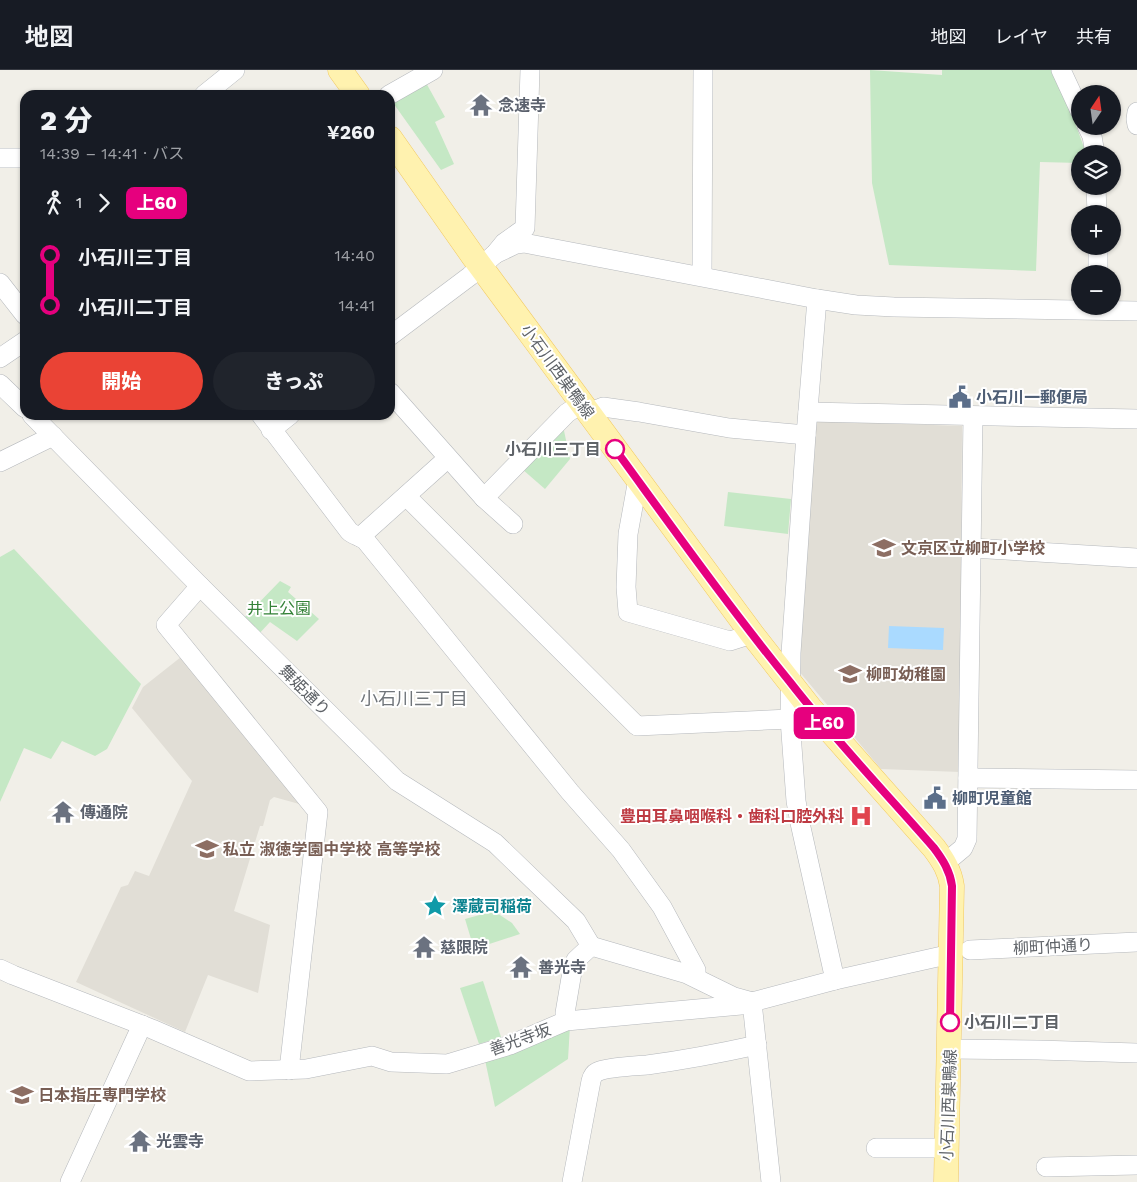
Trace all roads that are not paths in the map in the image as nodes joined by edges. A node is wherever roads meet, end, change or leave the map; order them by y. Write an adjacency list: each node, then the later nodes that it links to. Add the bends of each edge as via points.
1 (235, 70): 7 (street)
2 (340, 70): 8 (main road)
3 (433, 70): 9 (street)
4 (530, 70): 16 (street, via 525,228)
5 (703, 70): 17 (street)
6 (1061, 70): 10 (street)
7 (225, 88)
8 (354, 90)
9 (395, 92)
10 (1071, 92)
11 (1137, 112): 12 (street)
12 (1137, 124)
13 (395, 144): 16 (main road, 小石川西巣鴨線)
14 (0, 158): 15 (street)
15 (20, 158)
16 (488, 260): 17 (street, via 516,244 524,243); 24 (street); 30 (main road, 小石川西巣鴨線)
17 (702, 276): 19 (street)
18 (0, 284): 20 (street)
19 (817, 299): 21 (street, via 894,307); 31 (street)
20 (20, 309)
21 (1071, 309)
22 (1121, 310): 23 (street)
23 (1137, 311)
24 (395, 332)
25 (20, 344): 26 (street)
26 (0, 358)
27 (0, 384): 29 (street)
28 (395, 398): 38 (street)
29 (20, 403)
30 (585, 408): 36 (street, via 605,407 729,428); 40 (main road, 小石川西巣鴨線); 42 (street, via 566,413)
31 (808, 412): 32 (street); 36 (street)
32 (973, 416): 34 (street); 45 (street)
33 (37, 420): 37 (street, 舞姫通り)
34 (1137, 420)
35 (266, 422): 44 (street, via 349,532)
36 (806, 435): 49 (street)
37 (53, 436): 39 (street); 47 (street, 舞姫通り)
38 (448, 458): 41 (street); 42 (street)
39 (0, 462)
40 (638, 480): 48 (main road, 小石川西巣鴨線); 48 (street, via 628,534 628,612 730,641)
41 (406, 496): 44 (street); 50 (street, via 637,726)
42 (484, 498): 43 (street)
43 (513, 524)
44 (360, 537): 58 (street, via 620,850 662,907 696,970)
45 (971, 548): 46 (street); 51 (street)
46 (1137, 558)
47 (200, 586): 55 (street, 舞姫通り, via 397,781 495,843 576,921); 66 (street, via 166,625 318,812)
48 (752, 634): 49 (main road, 小石川西巣鴨線)
49 (790, 683): 50 (street); 53 (main road, 小石川西巣鴨線)
50 (790, 719): 59 (street, via 796,801)
51 (968, 778): 52 (street); 53 (street, via 967,839)
52 (1137, 780)
53 (945, 863): 56 (main road, 小石川西巣鴨線, via 952,886)
54 (1137, 942): 56 (street, 柳町仲通り)
55 (591, 946): 58 (street); 61 (street, via 573,966)
56 (960, 952): 59 (street, 柳町仲通り); 64 (main road, 小石川西巣鴨線)
57 (0, 969): 62 (street, 善光寺坂)
58 (696, 977): 60 (street, via 734,997)
59 (835, 980): 60 (street, 善光寺坂)
60 (752, 1002): 61 (street, 善光寺坂, via 728,1007); 63 (street)
61 (566, 1021): 66 (street, 善光寺坂, via 510,1045 447,1064 392,1062 372,1056)
62 (142, 1025): 66 (street, 善光寺坂, via 249,1071); 71 (street)
63 (757, 1045): 72 (street, via 705,1056 597,1071 591,1081); 73 (street)
64 (949, 1049): 65 (street); 68 (main road, 小石川西巣鴨線)
65 (1137, 1053)
66 (289, 1070)
67 (876, 1148): 68 (street)
68 (946, 1148): 74 (main road, 小石川西巣鴨線)
69 (1137, 1165): 70 (street)
70 (1046, 1166)
71 (70, 1182)
72 (572, 1182)
73 (771, 1182)
74 (946, 1182)

